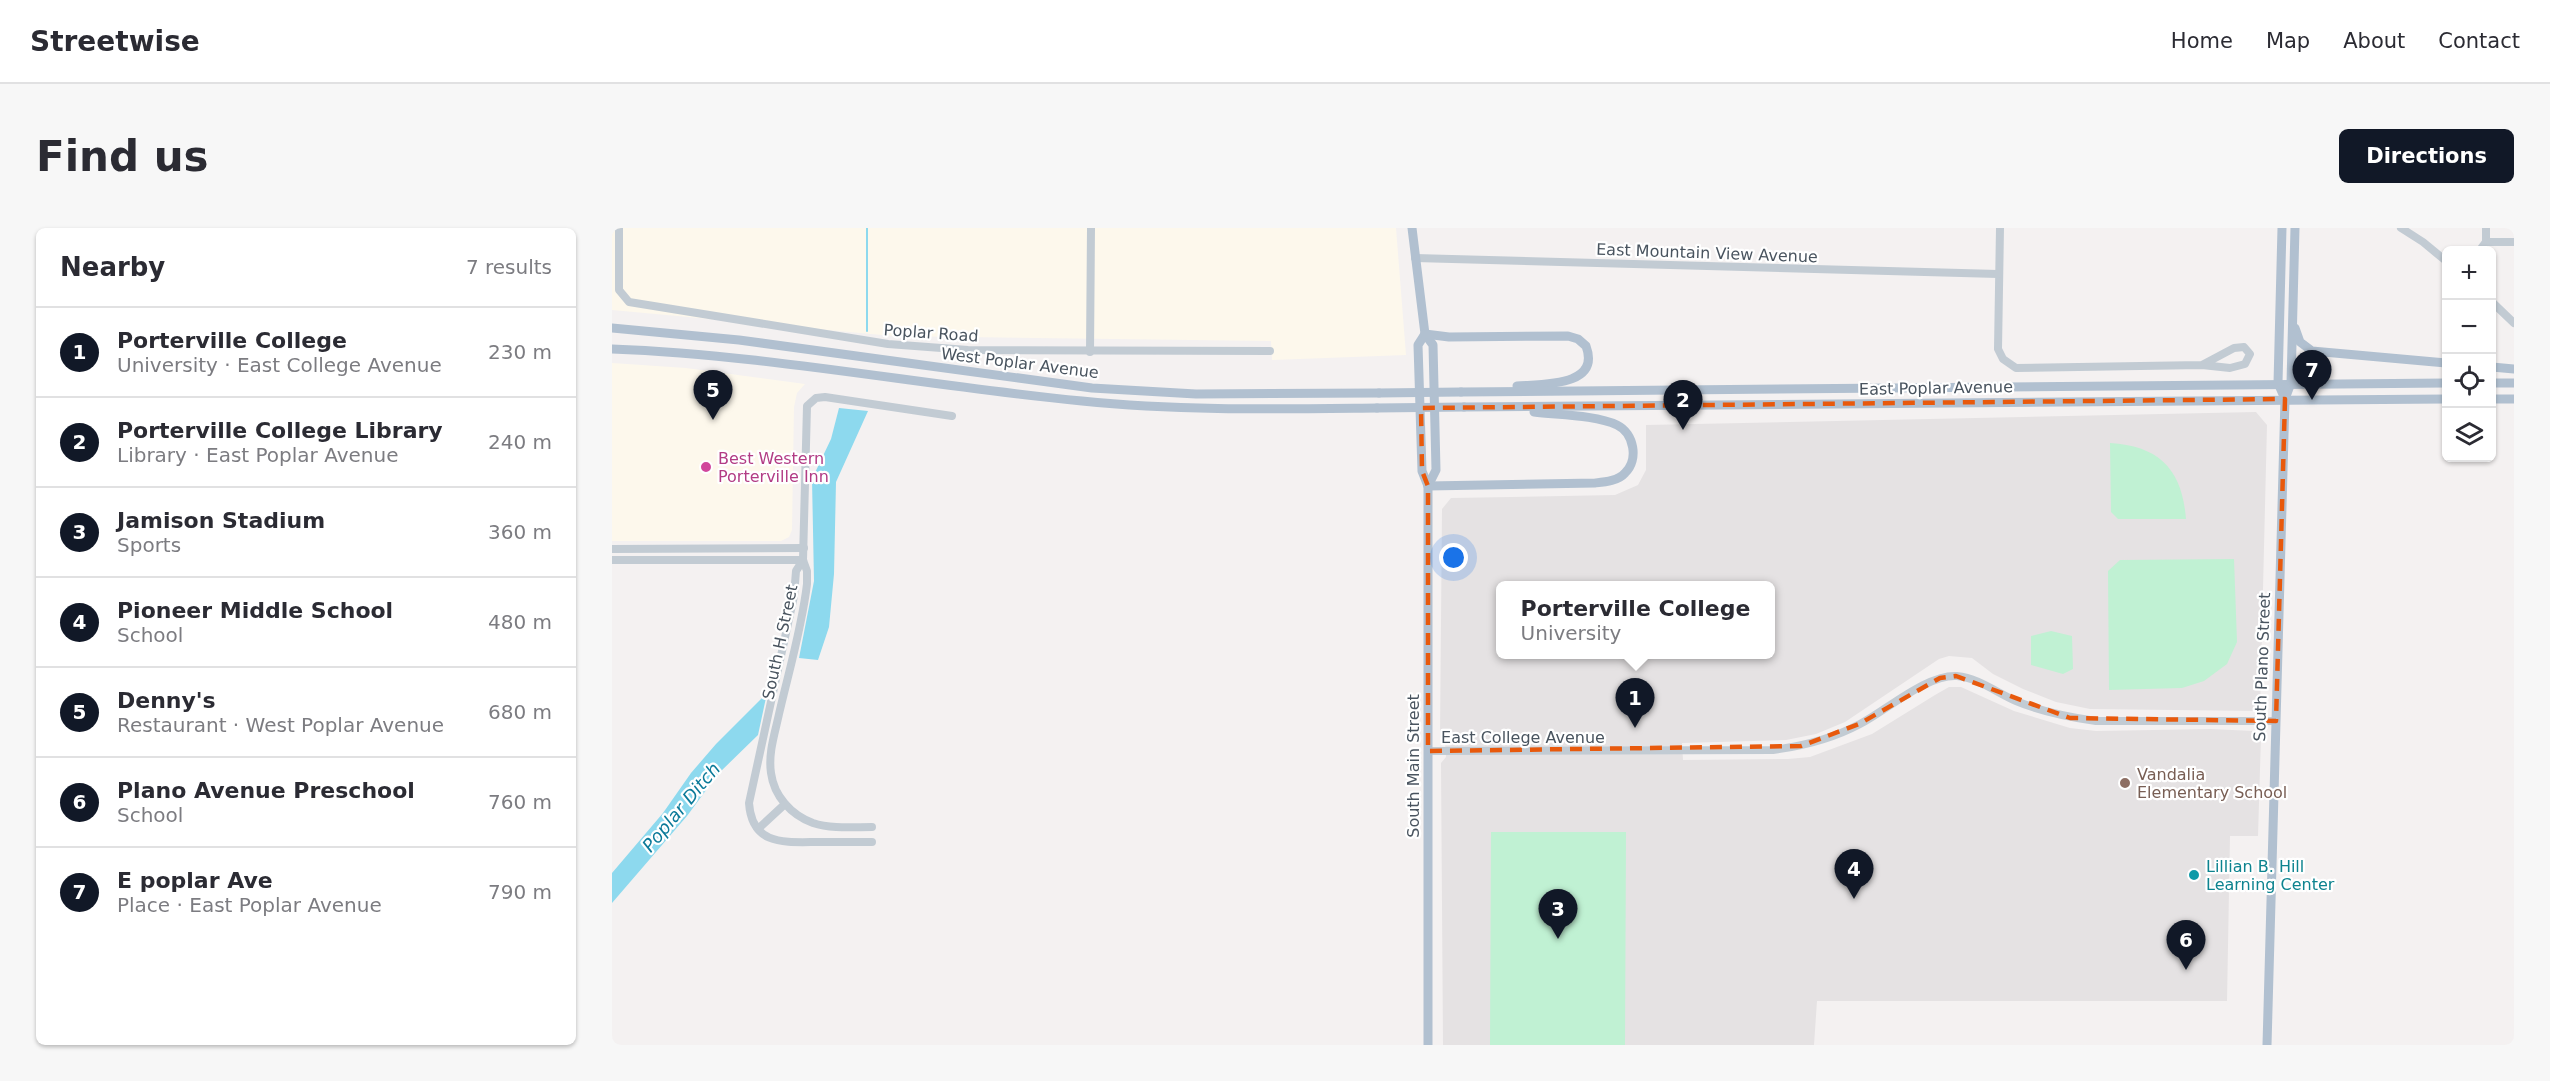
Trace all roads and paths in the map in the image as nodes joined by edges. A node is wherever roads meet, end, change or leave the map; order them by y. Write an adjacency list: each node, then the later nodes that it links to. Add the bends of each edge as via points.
1 (620, 228): 22 (street, Poplar Road, via 619,290 629,302 888,344)
2 (1091, 228): 22 (street)
3 (1412, 228): 12 (main road, South Main Street)
4 (2000, 228): 14 (street)
5 (2282, 228): 27 (main road, South Plano Street)
6 (2295, 228): 16 (main road, South Plano Street)
7 (2401, 228): 13 (street)
8 (2486, 228): 9 (street)
9 (2486, 242): 10 (street); 11 (street)
10 (2514, 242)
11 (2483, 246)
12 (1415, 258): 14 (street, East Mountain View Avenue); 19 (main road, South Main Street)
13 (2442, 258)
14 (1998, 274): 24 (street, East Poplar Avenue, via 1998,349 2003,359 2016,368)
15 (2496, 306): 17 (street)
16 (2293, 314): 23 (main road, via 2300,342 2313,351); 28 (main road, South Plano Street)
17 (2514, 323)
18 (612, 328): 33 (main road, West Poplar Avenue, bridge, via 728,339 1092,388 1196,394)
19 (1425, 334): 32 (main road, via 1568,336 1583,343 1587,350 1586,368 1572,380); 41 (main road, South Main Street, via 1418,345 1422,471); 41 (main road, South Main Street, via 1433,345 1436,433 1436,470)
20 (612, 349): 38 (main road, West Poplar Avenue, bridge, via 735,357 1146,407)
21 (1269, 351): 22 (street, Poplar Road)
22 (1090, 352)
23 (2442, 363)
24 (2202, 365): 24 (street, East Poplar Avenue, via 2234,348 2244,347 2250,354 2248,361 2238,368)
25 (2496, 367): 26 (main road)
26 (2514, 369)
27 (2278, 383): 28 (main road, East Poplar Avenue); 32 (main road, East Poplar Avenue); 34 (main road, South Plano Street)
28 (2291, 383): 29 (main road, East Poplar Avenue); 34 (main road, South Plano Street)
29 (2442, 383)
30 (2496, 383): 31 (main road)
31 (2514, 383)
32 (1461, 392): 33 (main road, East Poplar Avenue, bridge)
33 (1427, 393)
34 (2285, 399): 35 (main road, East Poplar Avenue); 39 (main road, East Poplar Avenue); 48 (main road, South Plano Street)
35 (2442, 399)
36 (2496, 399): 37 (main road)
37 (2514, 399)
38 (1425, 408): 39 (main road, East Poplar Avenue, bridge)
39 (1501, 408): 41 (main road, via 1616,425 1631,440 1629,468 1617,478 1595,483)
40 (952, 416): 43 (street, South H Street, via 825,397 810,402 806,412)
41 (1428, 486): 51 (main road, South Main Street)
42 (674, 548): 43 (street); 44 (street); 45 (street)
43 (804, 548): 47 (street, South H Street)
44 (612, 549)
45 (674, 559): 46 (street); 47 (street)
46 (612, 560)
47 (803, 560): 49 (street, South H Street, via 796,571); 50 (street, South H Street, via 806,593)
48 (2276, 721): 51 (street, East College Avenue, via 2070,718 2038,710 1956,676 1920,687 1828,739 1773,750); 59 (main road, South Plano Street)
49 (765, 726): 50 (street); 55 (street, South H Street, via 749,803)
50 (776, 729): 52 (street, South H Street, via 770,770)
51 (1428, 751): 58 (main road, South Main Street)
52 (785, 804): 53 (street, South H Street, via 812,823); 55 (street)
53 (839, 826): 54 (street, South H Street); 56 (street)
54 (872, 827)
55 (758, 829): 56 (street, via 768,838 784,842)
56 (839, 842): 57 (street)
57 (872, 842)
58 (1428, 1045)
59 (2267, 1045)

